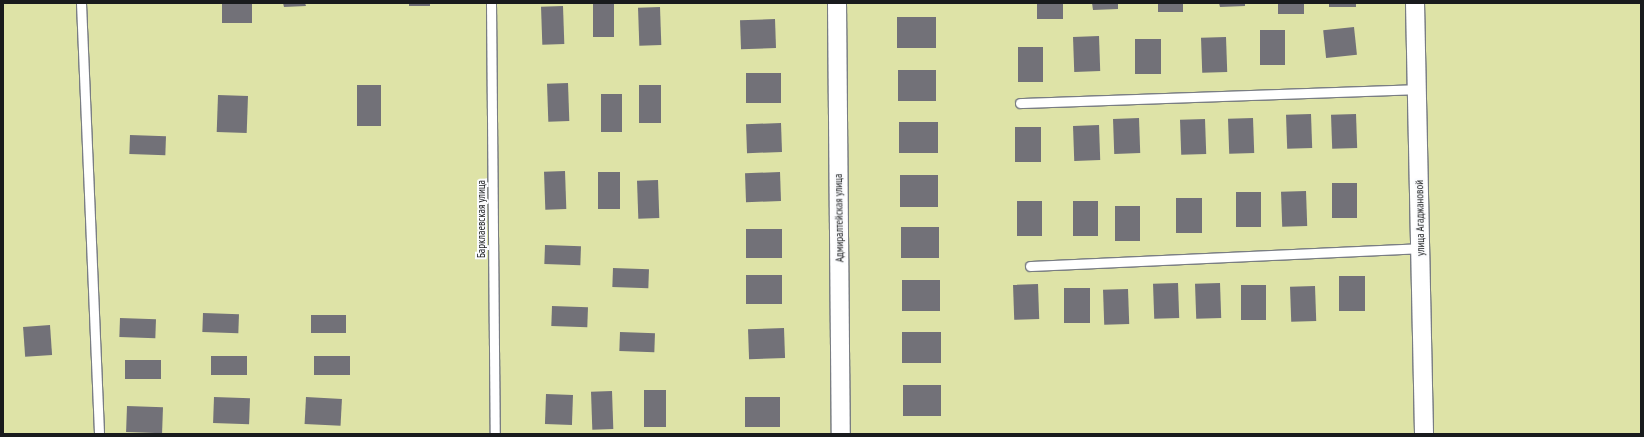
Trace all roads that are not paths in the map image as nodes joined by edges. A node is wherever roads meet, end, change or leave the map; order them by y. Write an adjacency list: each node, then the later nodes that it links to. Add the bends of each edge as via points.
1 (81, 3): 9 (lane)
2 (491, 3): 10 (lane, Барклаевская улица)
3 (837, 3): 11 (street, Адмиралтейская улица)
4 (1415, 3): 5 (street, улица Агаджановой)
5 (1417, 89): 6 (lane); 7 (street, улица Агаджановой)
6 (1020, 103)
7 (1420, 248): 8 (lane); 12 (street, улица Агаджановой)
8 (1030, 266)
9 (99, 434)
10 (494, 434)
11 (841, 434)
12 (1424, 434)

